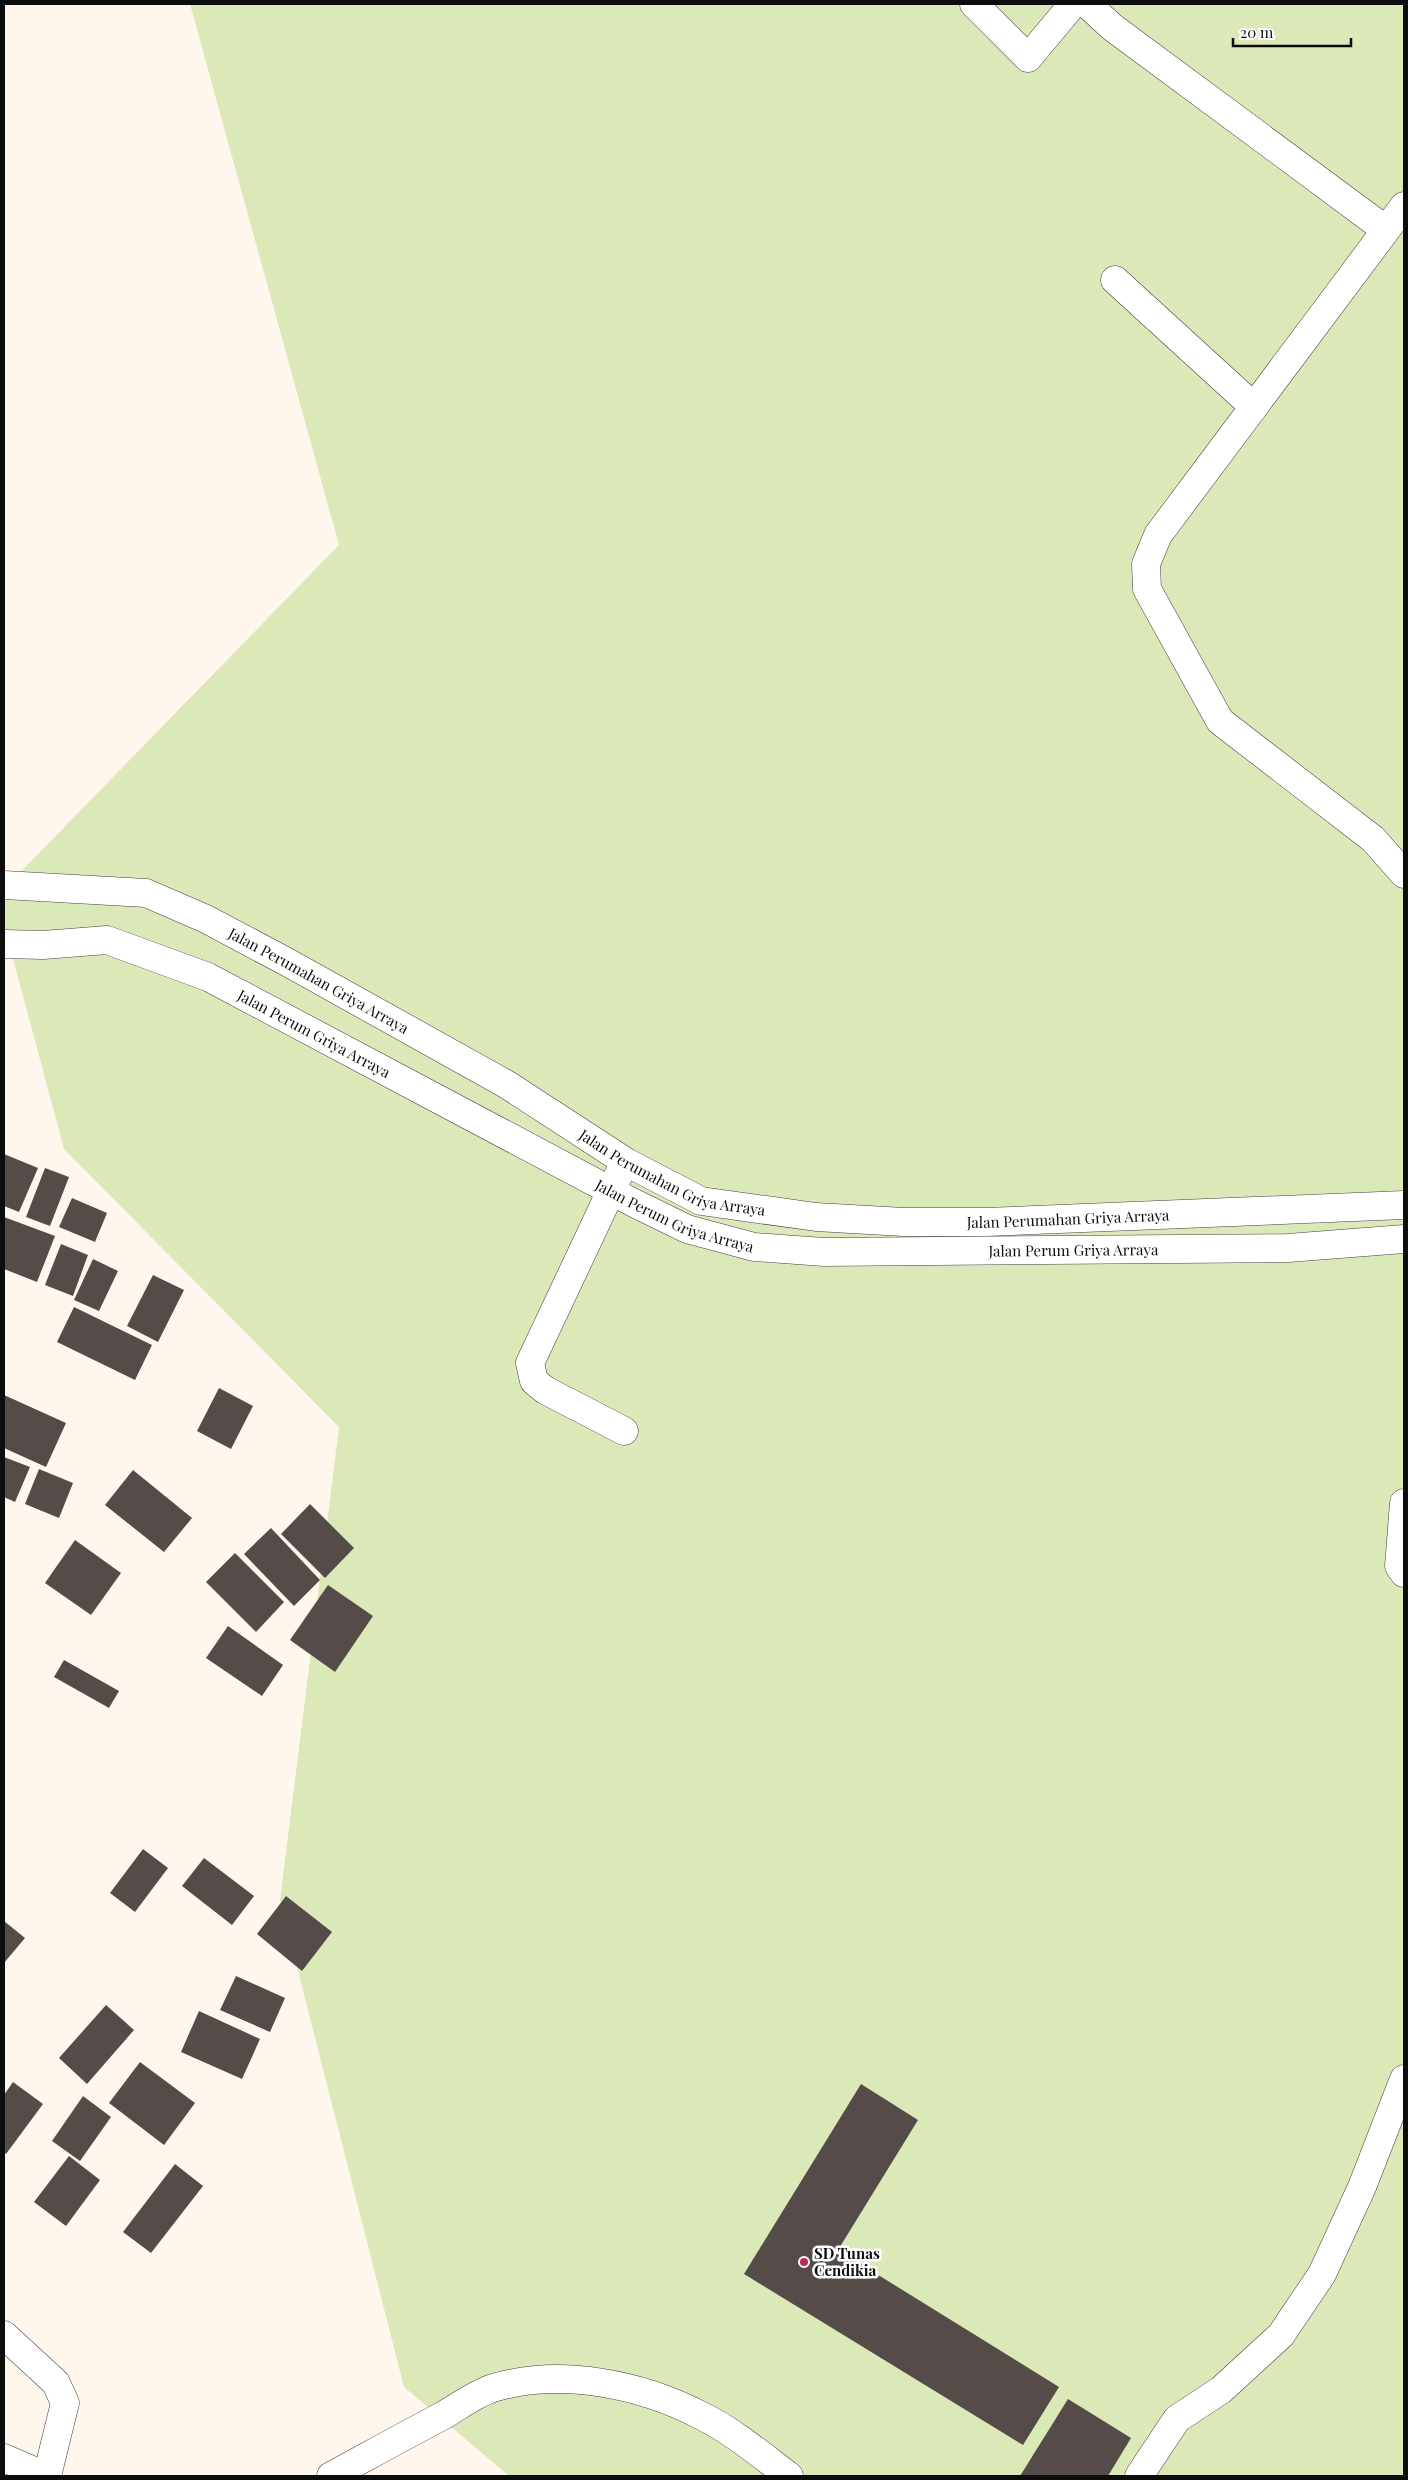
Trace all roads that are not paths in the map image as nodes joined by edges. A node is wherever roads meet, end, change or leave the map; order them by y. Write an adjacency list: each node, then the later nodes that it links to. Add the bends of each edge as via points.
1 (974, 4): 2 (street, via 1028,58)
2 (1073, 4)
3 (1087, 4): 5 (street, via 1112,27)
4 (1404, 206): 5 (street)
5 (1386, 230): 7 (street)
6 (1115, 280): 7 (street)
7 (1254, 407): 8 (street, via 1158,535 1146,564 1147,589 1220,721 1372,838)
8 (1404, 874)
9 (4, 885): 11 (street, Jalan Perumahan Griya Arraya, via 146,893 206,919 506,1084)
10 (4, 944): 12 (street, Jalan Perum Griya Arraya, via 108,940 208,977)
11 (626, 1162): 12 (street); 13 (street, Jalan Perumahan Griya Arraya, via 701,1201 826,1218 986,1222)
12 (611, 1192): 14 (street, Jalan Perum Griya Arraya, via 687,1229 754,1247 824,1252 1288,1248); 15 (street, via 530,1363 534,1381 545,1390)
13 (1404, 1205)
14 (1404, 1239)
15 (624, 1431)
16 (1404, 1503): 17 (street, via 1400,1566)
17 (1404, 1573)
18 (1404, 2079): 24 (street, via 1362,2187 1322,2274 1281,2335 1221,2390 1177,2419)
19 (4, 2335): 21 (street, via 56,2383 65,2403)
20 (4, 2458): 21 (street)
21 (47, 2476)
22 (331, 2476): 23 (street, via 492,2388 534,2381 579,2380 657,2396 702,2416 744,2441)
23 (789, 2476)
24 (1139, 2476)

